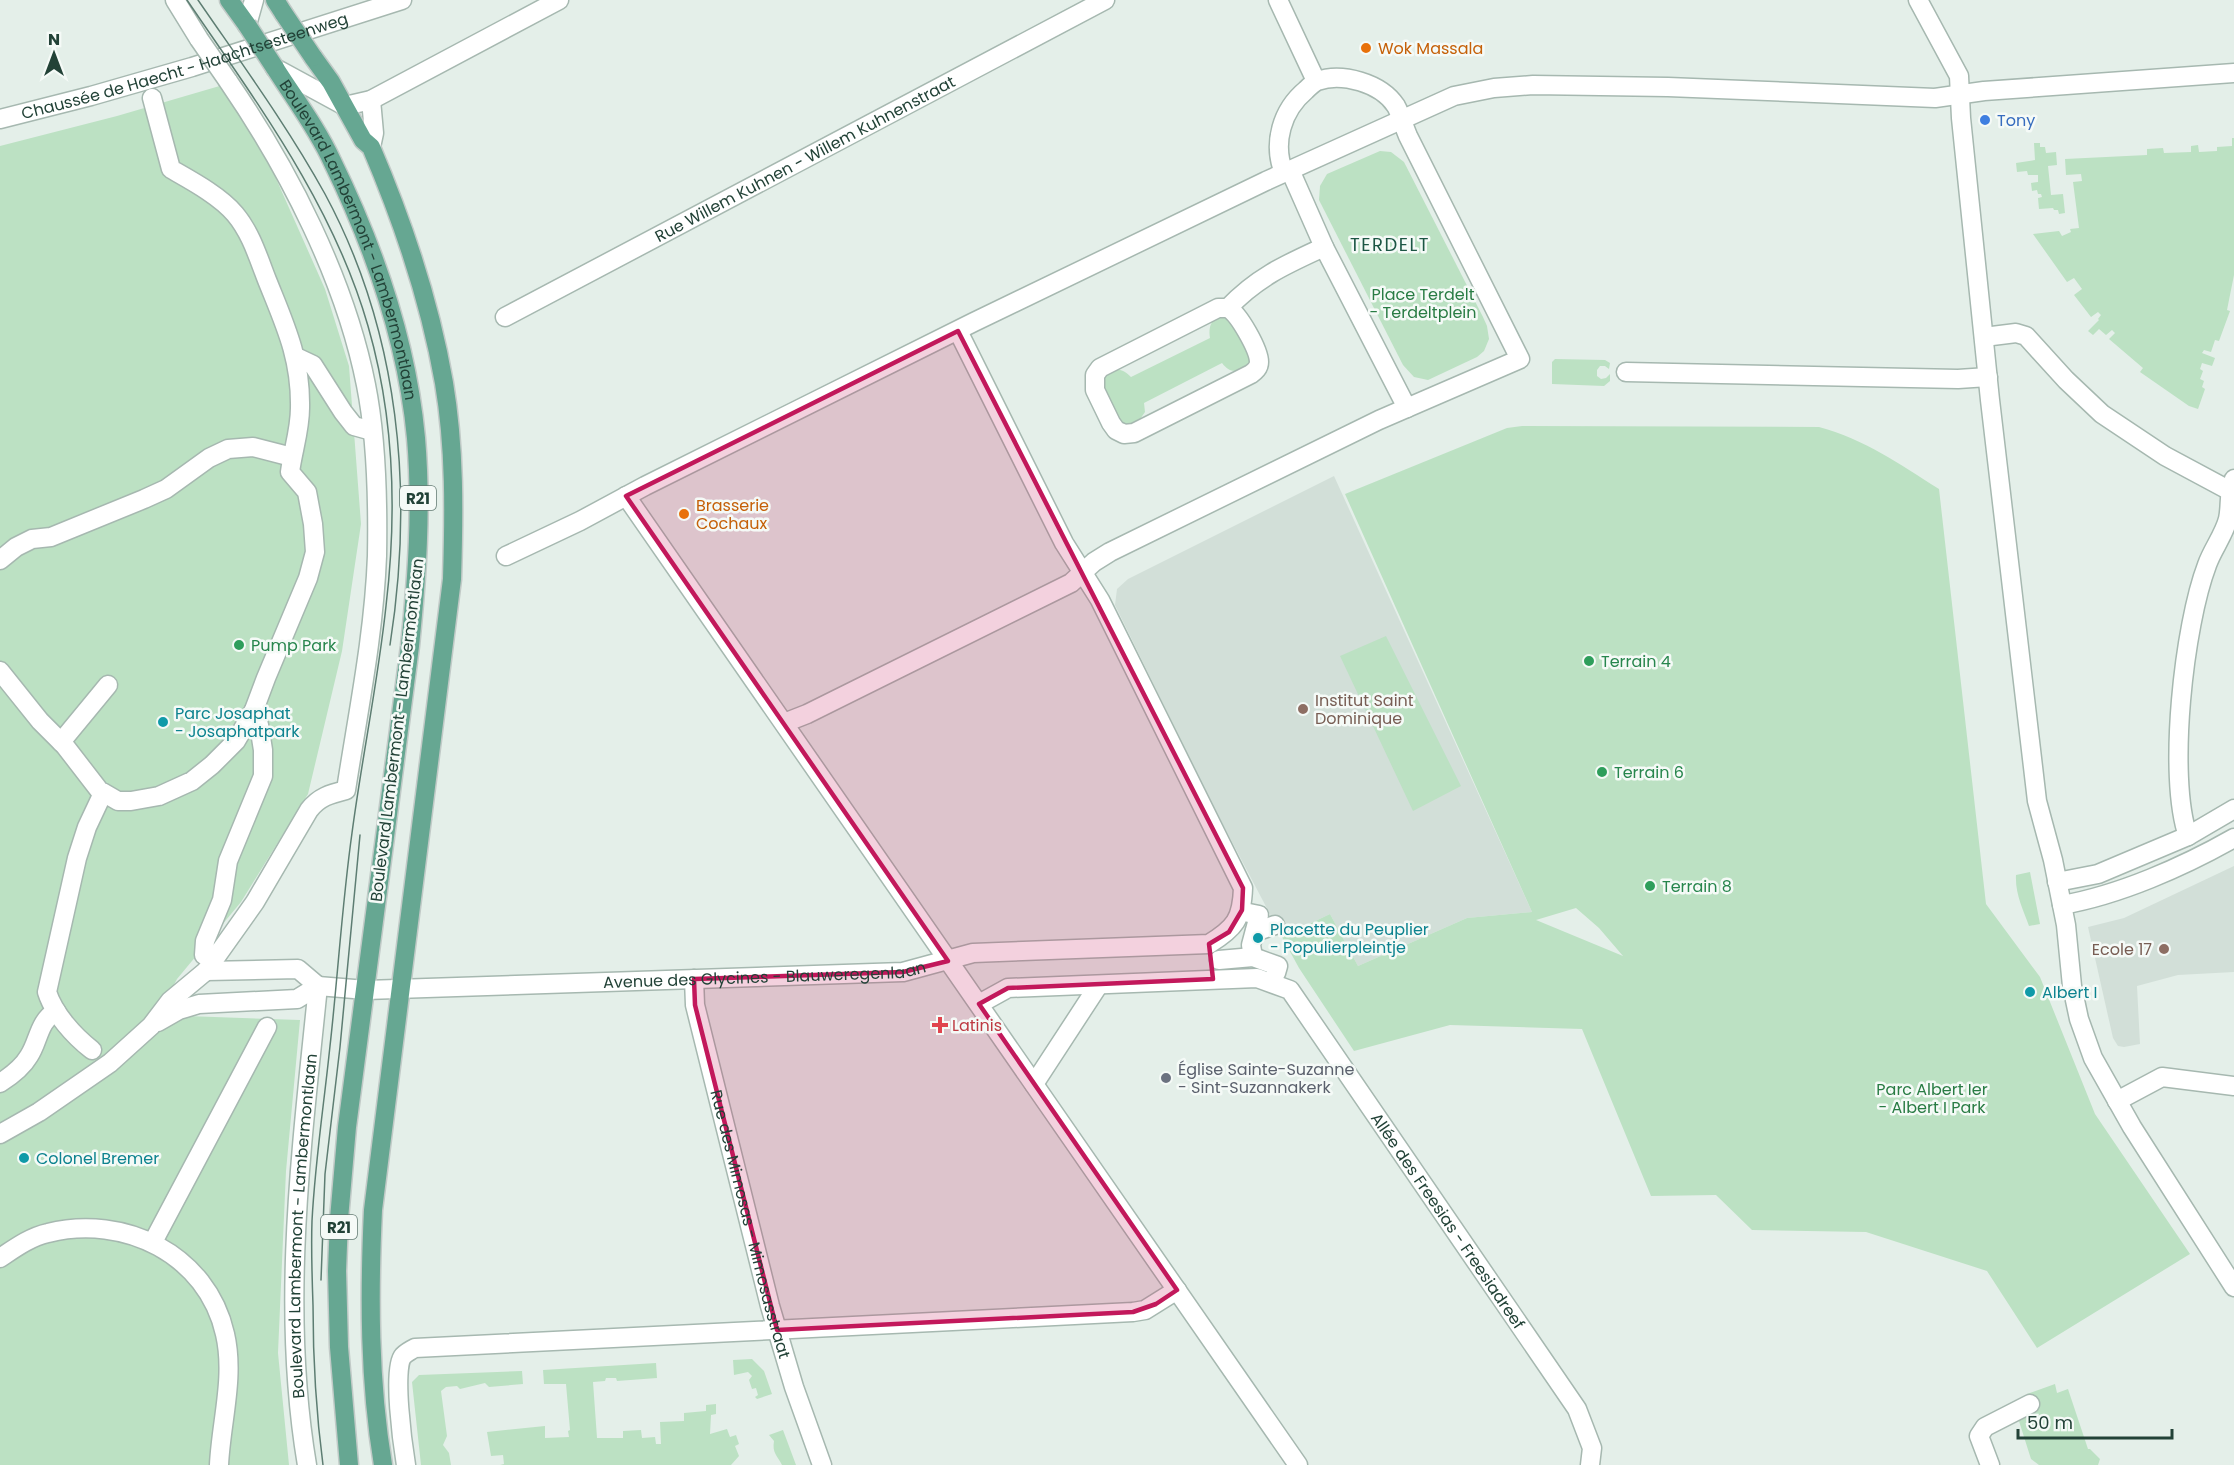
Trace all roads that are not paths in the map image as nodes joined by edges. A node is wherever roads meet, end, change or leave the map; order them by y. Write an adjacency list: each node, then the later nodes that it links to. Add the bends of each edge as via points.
1 (175, 0): 31 (street, Boulevard Lambermont - Lambermontlaan, bridge, via 266,141 315,229 351,328 366,385)
2 (230, 0): 10 (main road, Boulevard Lambermont - Lambermontlaan / R21)
3 (254, 0): 10 (street)
4 (402, 0): 19 (street, Chaussée de Haecht - Haachtsesteenweg, via 192,67)
5 (559, 0): 16 (street)
6 (1106, 0): 24 (street, Rue Willem Kuhnen - Willem Kuhnenstraat)
7 (1278, 0): 13 (street)
8 (1918, 0): 14 (street, via 1959,76)
9 (279, 7): 17 (main road, Boulevard Lambermont - Lambermontlaan / R21, bridge)
10 (247, 25): 11 (main road, Boulevard Lambermont - Lambermontlaan / R21, bridge)
11 (275, 68): 17 (street); 63 (main road, Boulevard Lambermont - Lambermontlaan / R21, via 331,158 385,288 403,359 416,438 417,576)
12 (2234, 73): 14 (street)
13 (1316, 81): 18 (street, via 1360,81 1383,93); 21 (street, via 1301,93 1281,126 1278,149 1280,162)
14 (1960, 94): 18 (street, via 1935,98 1533,85 1454,96); 26 (street)
15 (152, 98): 27 (street, via 171,170 233,212 248,232)
16 (371, 100): 17 (street); 20 (street, Boulevard Lambermont - Lambermontlaan)
17 (345, 106): 20 (main road, Boulevard Lambermont - Lambermontlaan / R21, via 363,140)
18 (1401, 118): 21 (street); 30 (street, via 1520,359)
19 (0, 119)
20 (371, 147): 62 (main road, Boulevard Lambermont - Lambermontlaan / R21, via 402,224 434,333 444,383 453,480 452,579)
21 (1287, 171): 22 (street); 25 (street)
22 (1324, 247): 23 (street, via 1269,273); 30 (street)
23 (1228, 308): 23 (street, via 1218,308 1100,368 1095,375 1095,390 1116,430 1134,433 1257,369 1256,350 1236,312)
24 (505, 318)
25 (958, 331): 34 (street); 37 (street, via 1064,543)
26 (1984, 337): 29 (street); 33 (street, via 2016,333 2026,336 2102,414 2165,456)
27 (296, 357): 31 (street, via 313,365 354,426); 32 (street, via 300,406)
28 (1626, 372): 29 (street, via 1958,380)
29 (1988, 377): 47 (street, via 2037,801)
30 (1407, 408): 37 (street, via 1110,552)
31 (372, 431): 56 (street, Boulevard Lambermont - Lambermontlaan, via 377,502 375,580 345,790 316,801 255,902)
32 (292, 457): 36 (street, via 253,447 228,449 132,509 32,540); 40 (street, via 290,472 307,492 315,552)
33 (2232, 487): 45 (street, via 2228,519 2206,566 2191,624 2181,701 2178,765 2182,820)
34 (627, 496): 35 (street); 41 (street)
35 (506, 556)
36 (0, 560)
37 (1083, 572): 41 (street, via 1071,583); 52 (street, via 1243,888 1242,909 1229,932)
38 (0, 671): 42 (street)
39 (108, 685): 42 (street)
40 (254, 710): 43 (street, via 236,741 192,781 159,796 131,801 118,801); 56 (street, via 260,725 263,776 228,861 222,900 205,941)
41 (784, 723): 55 (street)
42 (61, 742): 43 (street)
43 (103, 793): 65 (street, via 77,858 49,980 47,992)
44 (2234, 809): 45 (street)
45 (2188, 836): 47 (street, via 2098,874)
46 (2234, 838): 48 (street, via 2121,890)
47 (2057, 882): 48 (street)
48 (2062, 905): 72 (street, via 2079,1020 2093,1058)
49 (1249, 913): 51 (street, via 1259,915)
50 (1275, 925): 51 (street)
51 (1255, 932): 53 (street)
52 (1209, 944): 55 (street, Avenue des Glycines - Blauweregenlaan, via 973,953); 59 (street)
53 (1253, 957): 54 (street); 57 (street, via 1278,966)
54 (1220, 960)
55 (948, 961): 58 (street, Avenue des Glycines - Blauweregenlaan, via 903,972); 64 (street)
56 (205, 963): 60 (street, via 298,969); 66 (street)
57 (1276, 973)
58 (694, 979): 62 (street, Avenue des Glycines - Blauweregenlaan); 78 (street, Rue des Mimosas - Mimosasstraat, via 695,1005)
59 (1213, 979): 61 (street); 87 (street, Allée des Freesias - Freesiadreef, via 1257,978 1290,990 1576,1409 1592,1448)
60 (318, 986): 63 (street, Avenue des Glycines - Blauweregenlaan); 66 (street, via 297,999 198,1004 178,1010); 81 (street, Boulevard Lambermont - Lambermontlaan, via 294,1248 295,1346)
61 (1098, 986): 64 (street, via 1008,988); 70 (street)
62 (400, 988): 63 (street, Avenue des Glycines - Blauweregenlaan); 83 (main road, Boulevard Lambermont - Lambermontlaan / R21, via 371,1254 372,1349)
63 (366, 990): 82 (main road, Boulevard Lambermont - Lambermontlaan / R21, via 347,1127 337,1271)
64 (979, 1004): 70 (street)
65 (56, 1011): 68 (street); 69 (street, via 42,1023 29,1056)
66 (151, 1026): 73 (street, via 110,1063)
67 (267, 1027): 74 (street)
68 (92, 1050)
69 (0, 1083)
70 (1034, 1084): 77 (street)
71 (2234, 1086): 72 (street, via 2162,1077)
72 (2117, 1101): 76 (street)
73 (0, 1134)
74 (153, 1242): 75 (street, via 114,1230 76,1228 32,1238); 80 (street, via 194,1274 214,1305 226,1334 229,1373)
75 (0, 1258)
76 (2234, 1287)
77 (1177, 1290): 78 (street, via 1145,1310 1132,1312); 86 (street)
78 (777, 1330): 84 (street, via 415,1348 402,1356 399,1366); 85 (street, Rue des Mimosas - Mimosasstraat)
79 (2030, 1404): 88 (street, via 1985,1426 1979,1436)
80 (219, 1465)
81 (307, 1465)
82 (349, 1465)
83 (383, 1465)
84 (406, 1465)
85 (822, 1465)
86 (1298, 1465)
87 (1590, 1465)
88 (1990, 1465): 89 (street)
89 (2002, 1465)

